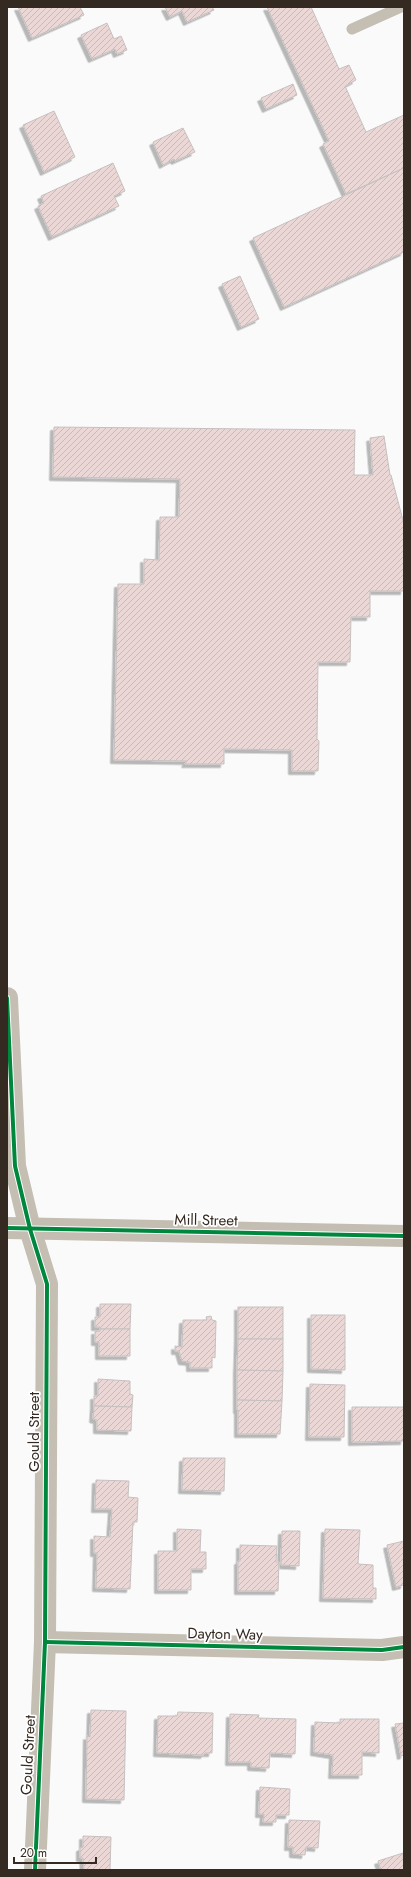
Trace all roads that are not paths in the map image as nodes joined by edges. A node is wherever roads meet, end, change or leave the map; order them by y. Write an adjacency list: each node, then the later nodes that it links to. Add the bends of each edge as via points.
1 (400, 7): 2 (lane)
2 (352, 29)
3 (7, 998): 5 (street, Gould Street, via 15,1166)
4 (7, 1228): 5 (main road, Mill Street)
5 (30, 1229): 6 (main road, Mill Street); 7 (street, Gould Street, via 47,1284)
6 (404, 1236)
7 (46, 1642): 8 (street, Dayton Way, via 382,1650); 9 (street, Gould Street)
8 (404, 1647)
9 (35, 1870)

